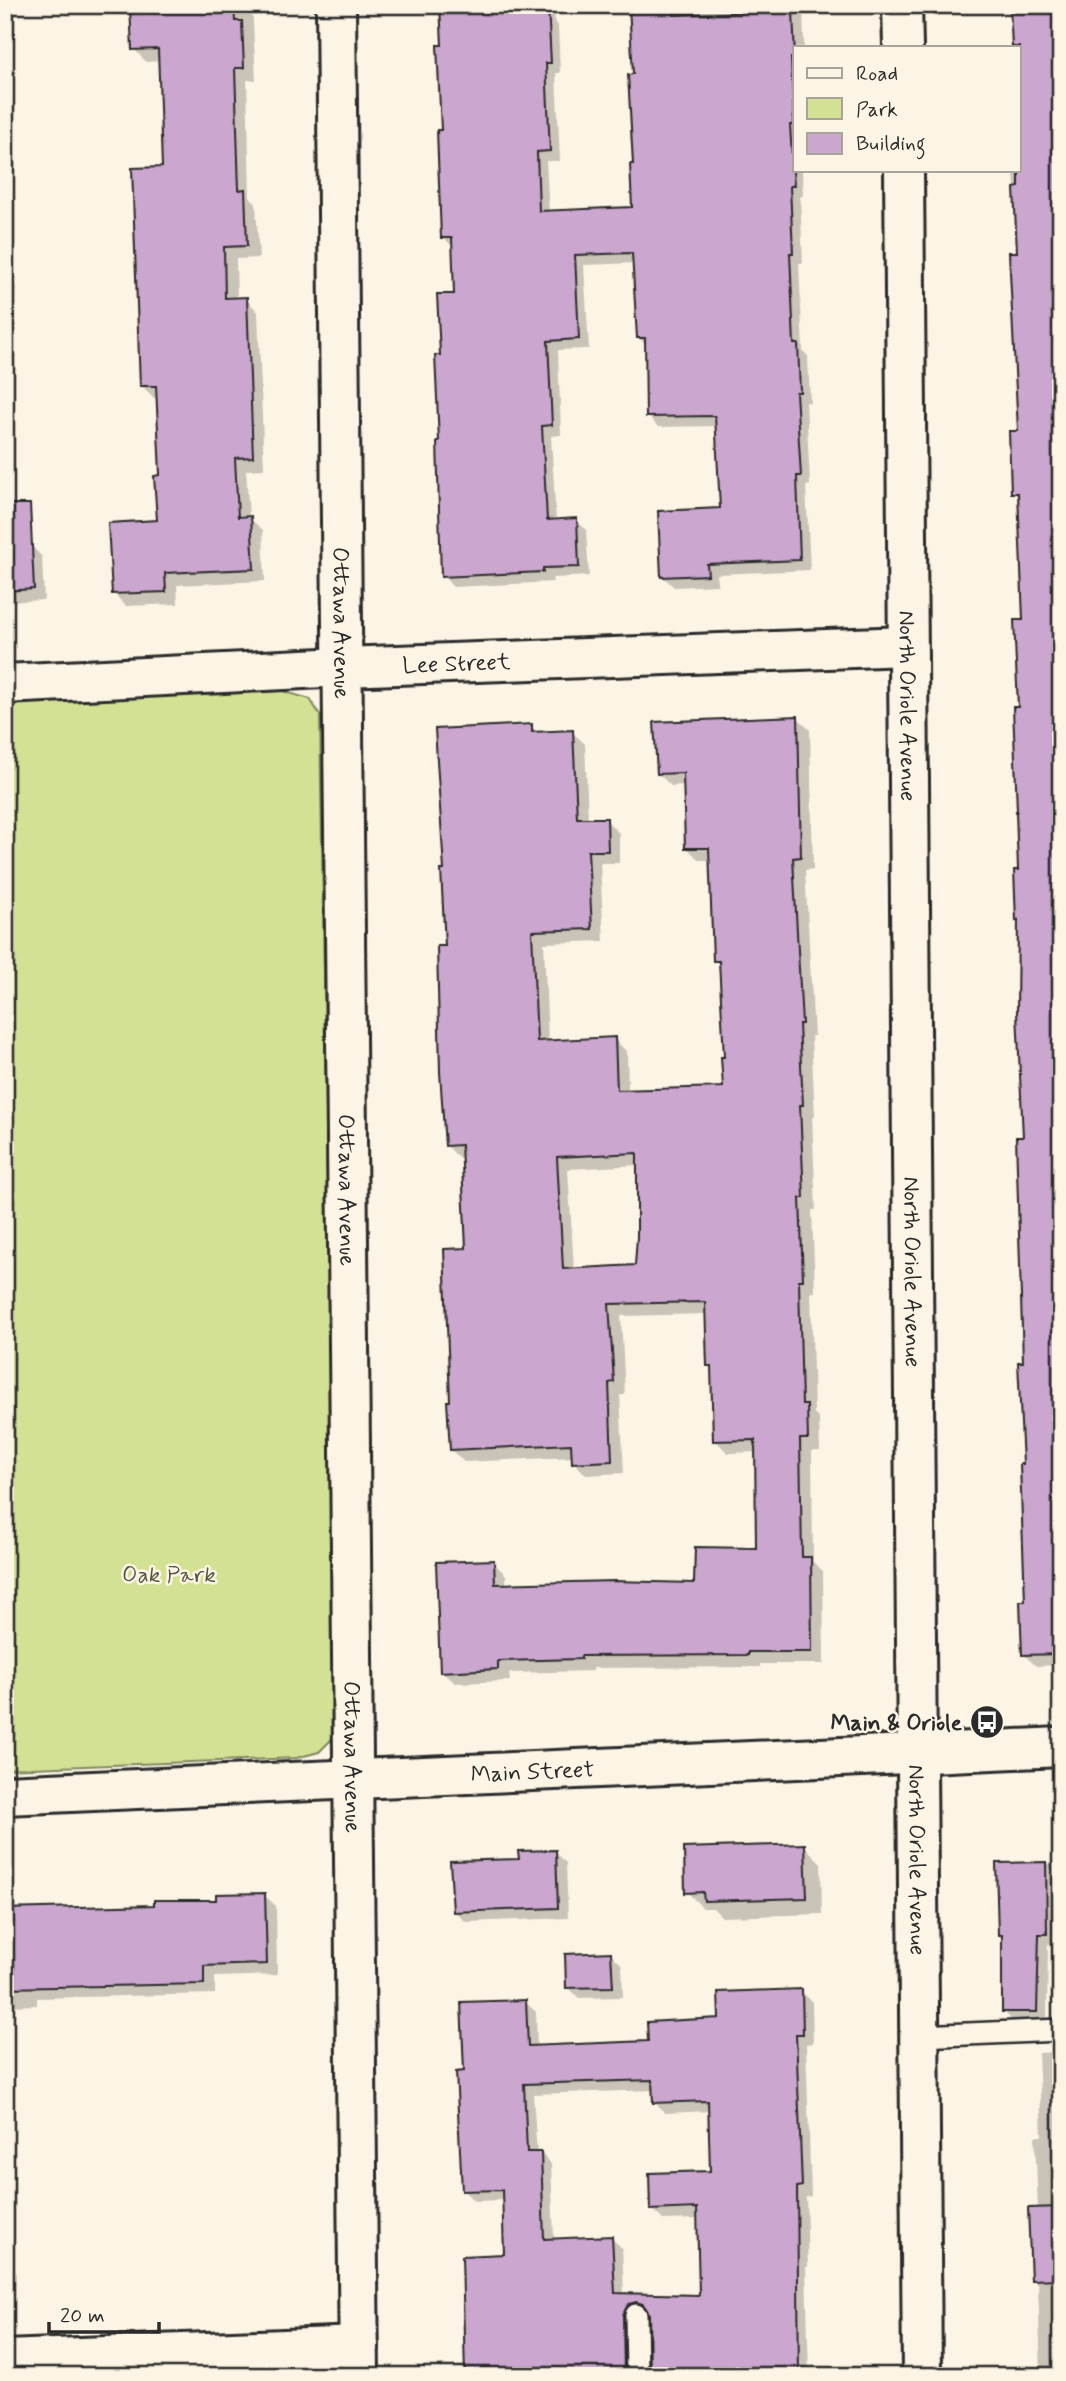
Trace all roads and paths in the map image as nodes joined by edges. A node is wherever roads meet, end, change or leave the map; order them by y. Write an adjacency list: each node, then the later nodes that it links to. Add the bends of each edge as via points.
1 (336, 5): 6 (street, Ottawa Avenue)
2 (902, 5): 3 (street)
3 (902, 46)
4 (904, 172): 5 (street, North Oriole Avenue)
5 (907, 646): 6 (street, Lee Street); 9 (street, North Oriole Avenue)
6 (342, 667): 7 (street, Lee Street); 10 (street, Ottawa Avenue)
7 (5, 684)
8 (1061, 1746): 9 (street, Main Street)
9 (917, 1753): 10 (street, Main Street); 13 (street, North Oriole Avenue)
10 (353, 1779): 11 (street, Main Street); 16 (street, Ottawa Avenue)
11 (5, 1795)
12 (1061, 2030): 13 (lane)
13 (919, 2036): 18 (street, North Oriole Avenue)
14 (636, 2315): 17 (lane)
15 (5, 2360): 16 (street)
16 (359, 2361)
17 (637, 2376)
18 (922, 2376)

